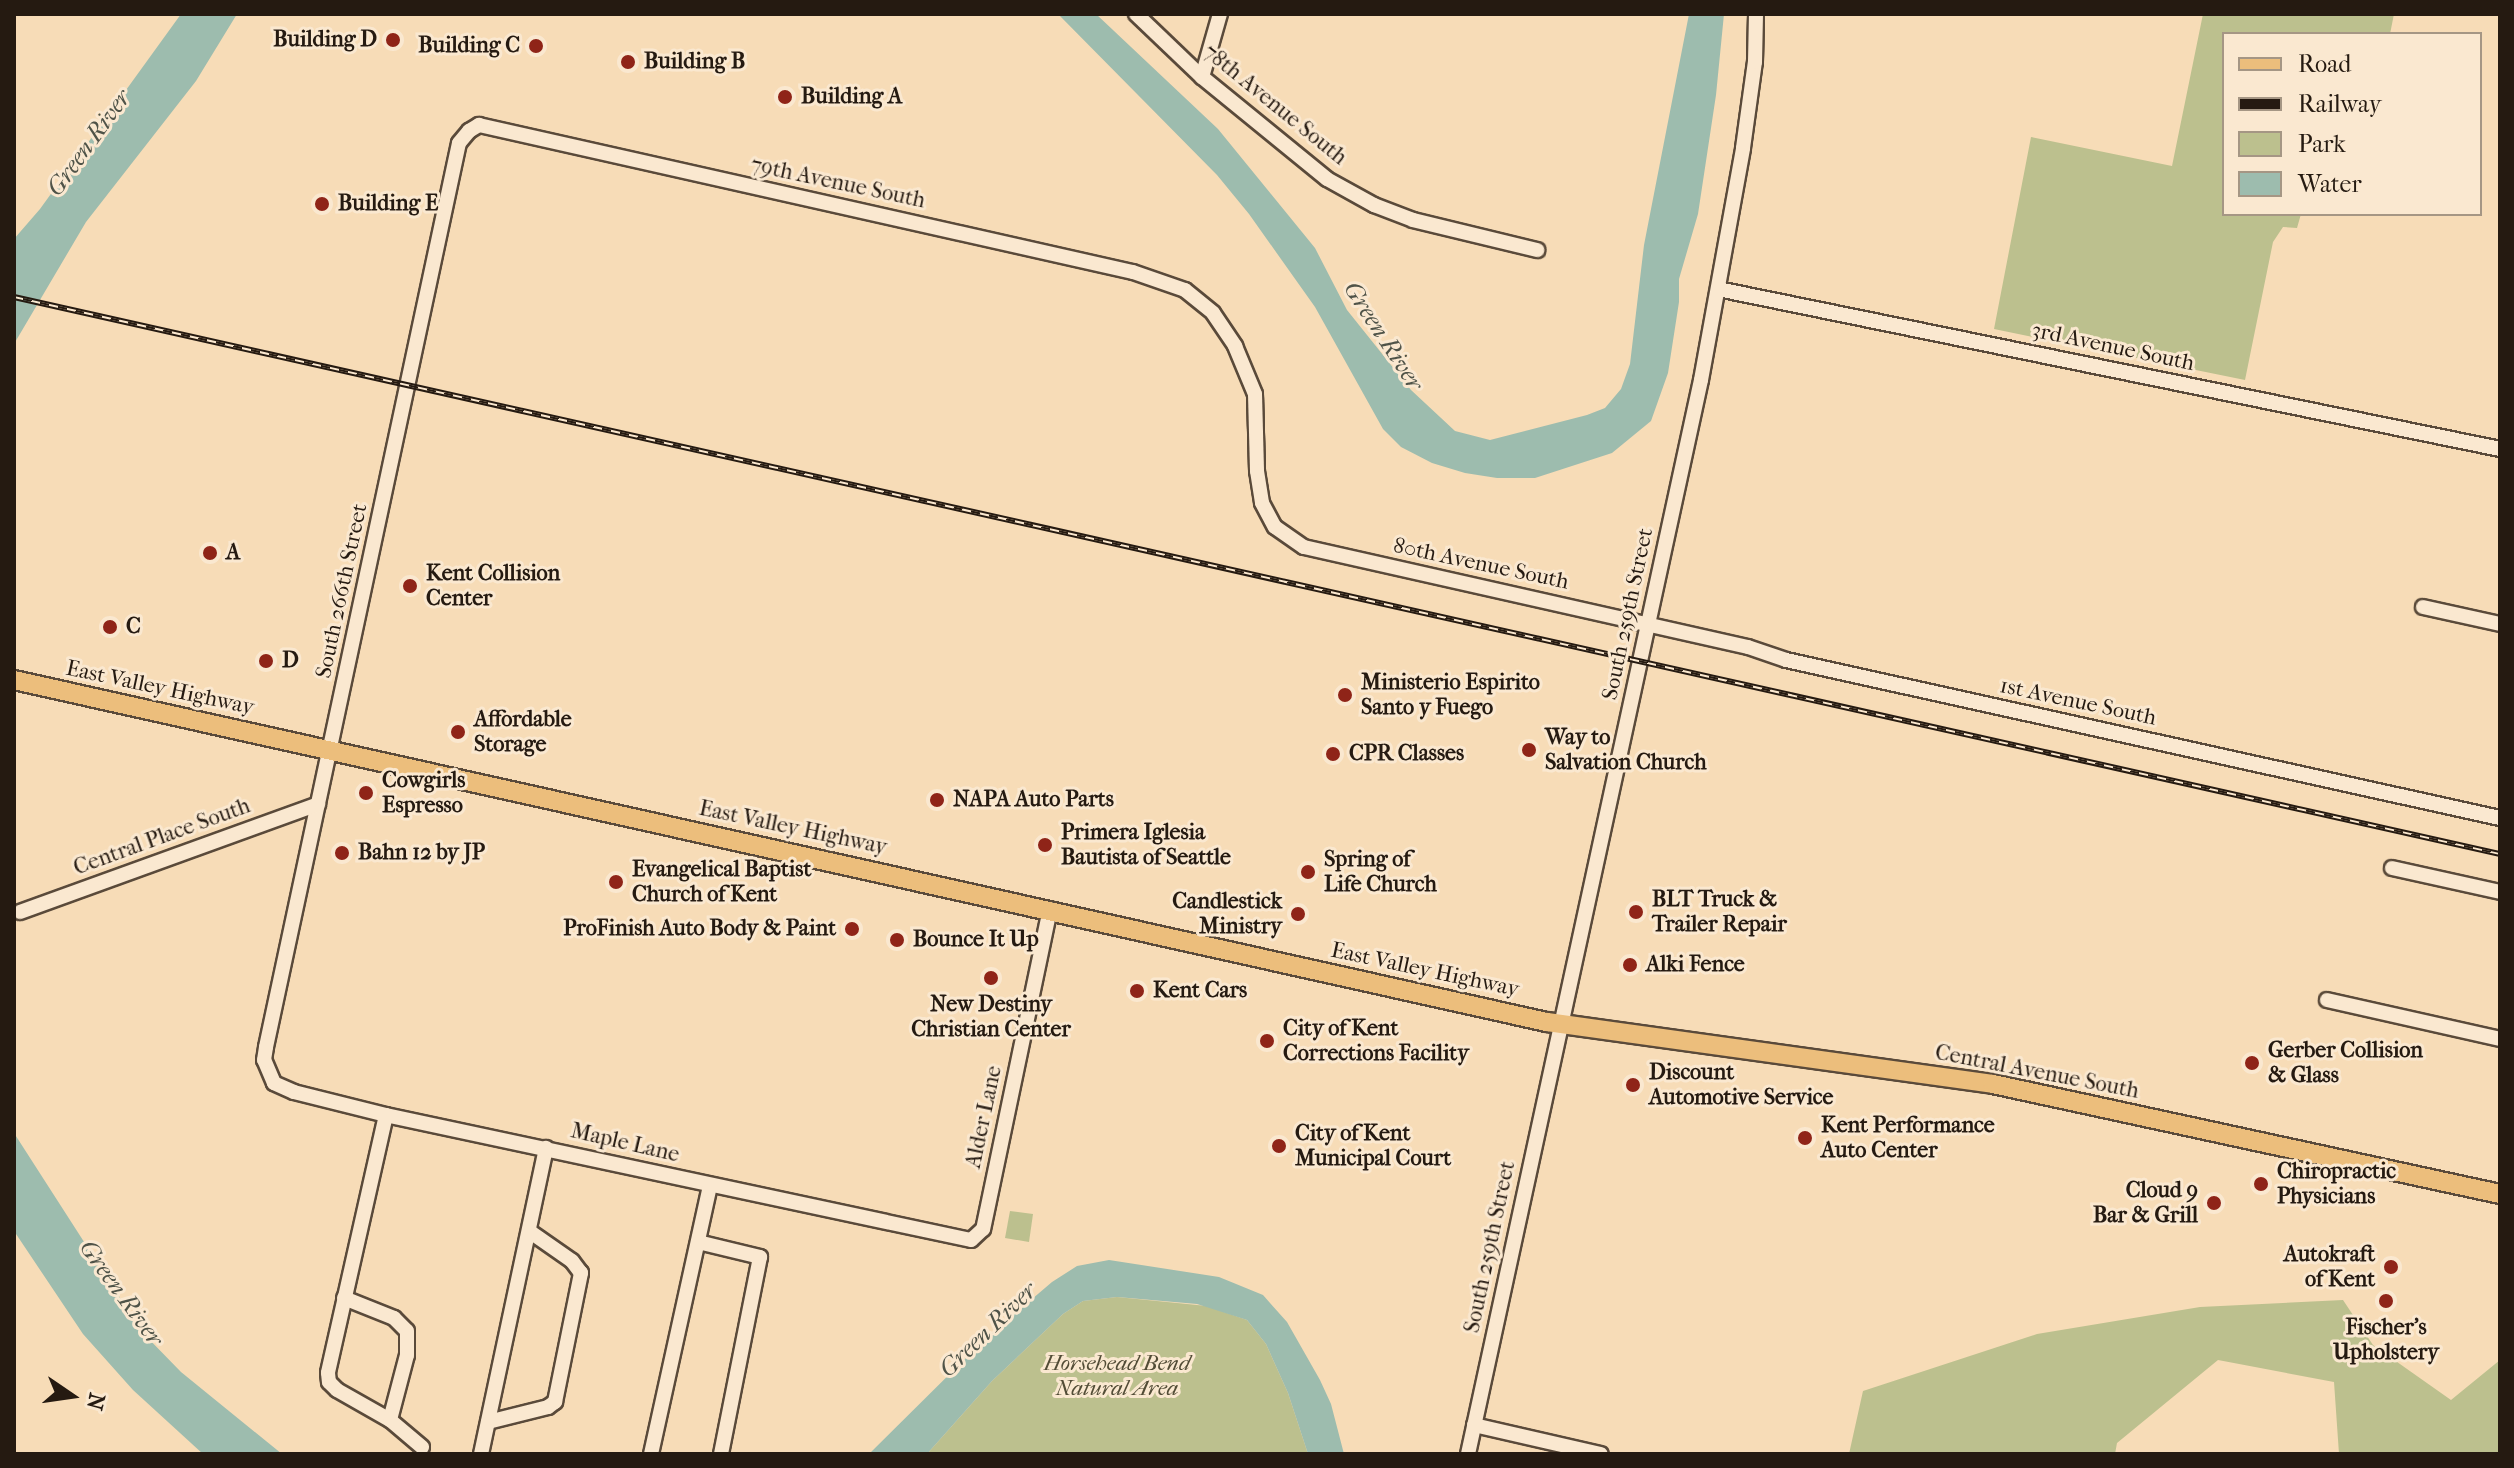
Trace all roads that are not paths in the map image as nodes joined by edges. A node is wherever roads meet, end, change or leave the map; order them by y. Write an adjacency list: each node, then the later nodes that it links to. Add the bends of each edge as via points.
1 (1136, 14): 4 (street, 78th Avenue South)
2 (1220, 14): 4 (street)
3 (1756, 14): 7 (street, South 259th Street, via 1755,62)
4 (1202, 77): 6 (street, 78th Avenue South, via 1297,157 1351,193 1413,220)
5 (479, 125): 9 (street, 79th Avenue South, via 1133,272 1185,290 1213,313 1235,346 1255,394 1262,503 1275,527); 14 (street, South 266th Street, via 459,143)
6 (1537, 250)
7 (1718, 289): 8 (street, 3rd Avenue South); 11 (street, South 259th Street)
8 (2500, 449)
9 (1304, 547): 11 (street, 80th Avenue South)
10 (2423, 607): 12 (street)
11 (1648, 624): 16 (street, 1st Avenue South, via 1786,660); 22 (street, South 259th Street)
12 (2500, 624)
13 (14, 680): 14 (main road, East Valley Highway)
14 (332, 750): 15 (street, South 266th Street); 19 (main road, East Valley Highway)
15 (318, 804): 20 (street, Central Place South); 24 (street, South 266th Street, via 266,1047)
16 (2500, 818)
17 (2392, 868): 18 (street)
18 (2500, 892)
19 (1050, 909): 22 (main road, East Valley Highway); 30 (street, Alder Lane)
20 (20, 912)
21 (2327, 1000): 23 (street)
22 (1561, 1025): 28 (main road, Central Avenue South, via 1993,1084); 35 (street, South 259th Street)
23 (2500, 1039)
24 (268, 1074): 25 (street, Maple Lane, via 292,1091)
25 (386, 1115): 26 (street, Maple Lane); 32 (street)
26 (546, 1148): 27 (street, Maple Lane); 29 (street)
27 (710, 1185): 30 (street, Maple Lane, via 964,1241); 31 (street)
28 (2499, 1189)
29 (529, 1231): 34 (street); 34 (street, via 581,1273 555,1402)
30 (978, 1237)
31 (698, 1242): 38 (street); 39 (street, via 760,1257)
32 (344, 1298): 33 (street, via 329,1382); 33 (street, via 394,1318 407,1331 407,1355)
33 (390, 1420): 36 (street)
34 (488, 1422): 37 (street)
35 (1474, 1425): 40 (street, South 259th Street); 41 (street)
36 (422, 1447)
37 (481, 1454)
38 (651, 1454)
39 (721, 1454)
40 (1468, 1454)
41 (1601, 1454)

